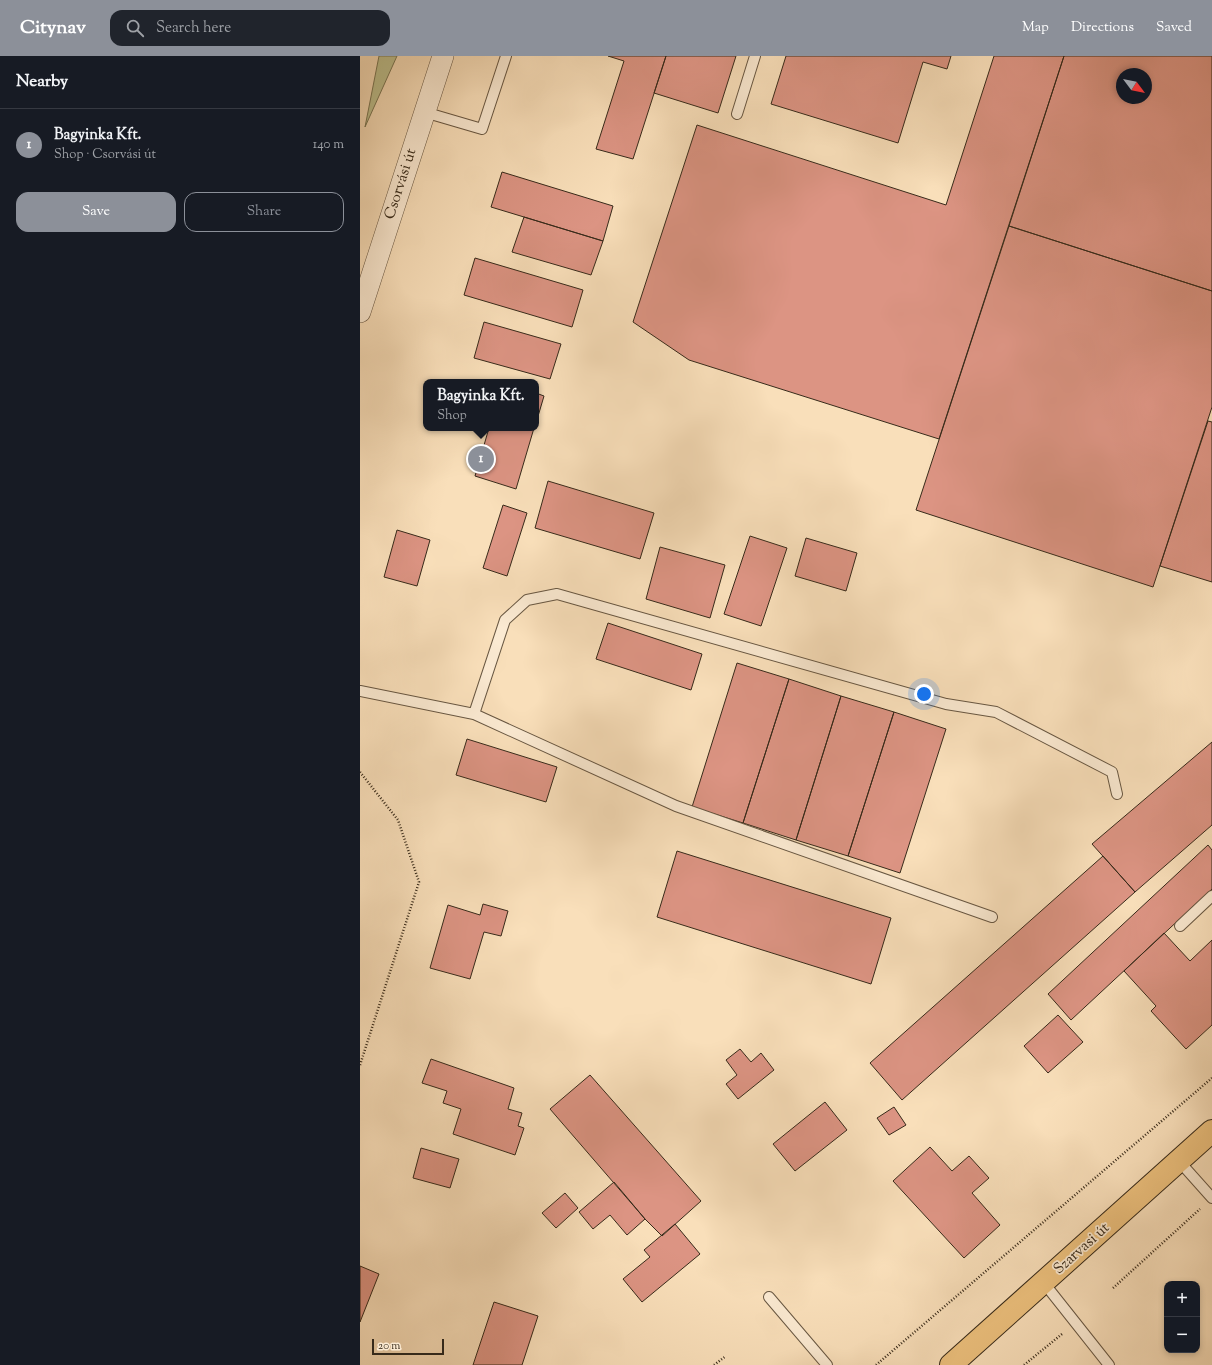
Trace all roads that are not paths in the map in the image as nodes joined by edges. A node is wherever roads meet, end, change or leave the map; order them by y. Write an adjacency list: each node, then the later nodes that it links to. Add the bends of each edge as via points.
1 (443, 56): 4 (street, Csorvási út)
2 (506, 56): 4 (lane, via 482,129)
3 (755, 56): 5 (lane)
4 (424, 112): 6 (street, Csorvási út)
5 (737, 114)
6 (360, 312)
7 (360, 691): 8 (lane)
8 (474, 714): 9 (lane, via 505,620 527,600 557,594 946,704 996,712 1112,772); 11 (lane, via 676,806)
9 (1118, 794)
10 (1212, 896): 12 (lane)
11 (992, 917)
12 (1180, 926)
13 (1212, 1131): 14 (main road, Szarvasi út)
14 (1179, 1161): 15 (lane); 16 (main road, Szarvasi út)
15 (1212, 1198)
16 (1044, 1283): 19 (main road, Szarvasi út); 20 (lane)
17 (769, 1297): 18 (lane)
18 (827, 1365)
19 (951, 1365)
20 (1109, 1365)

